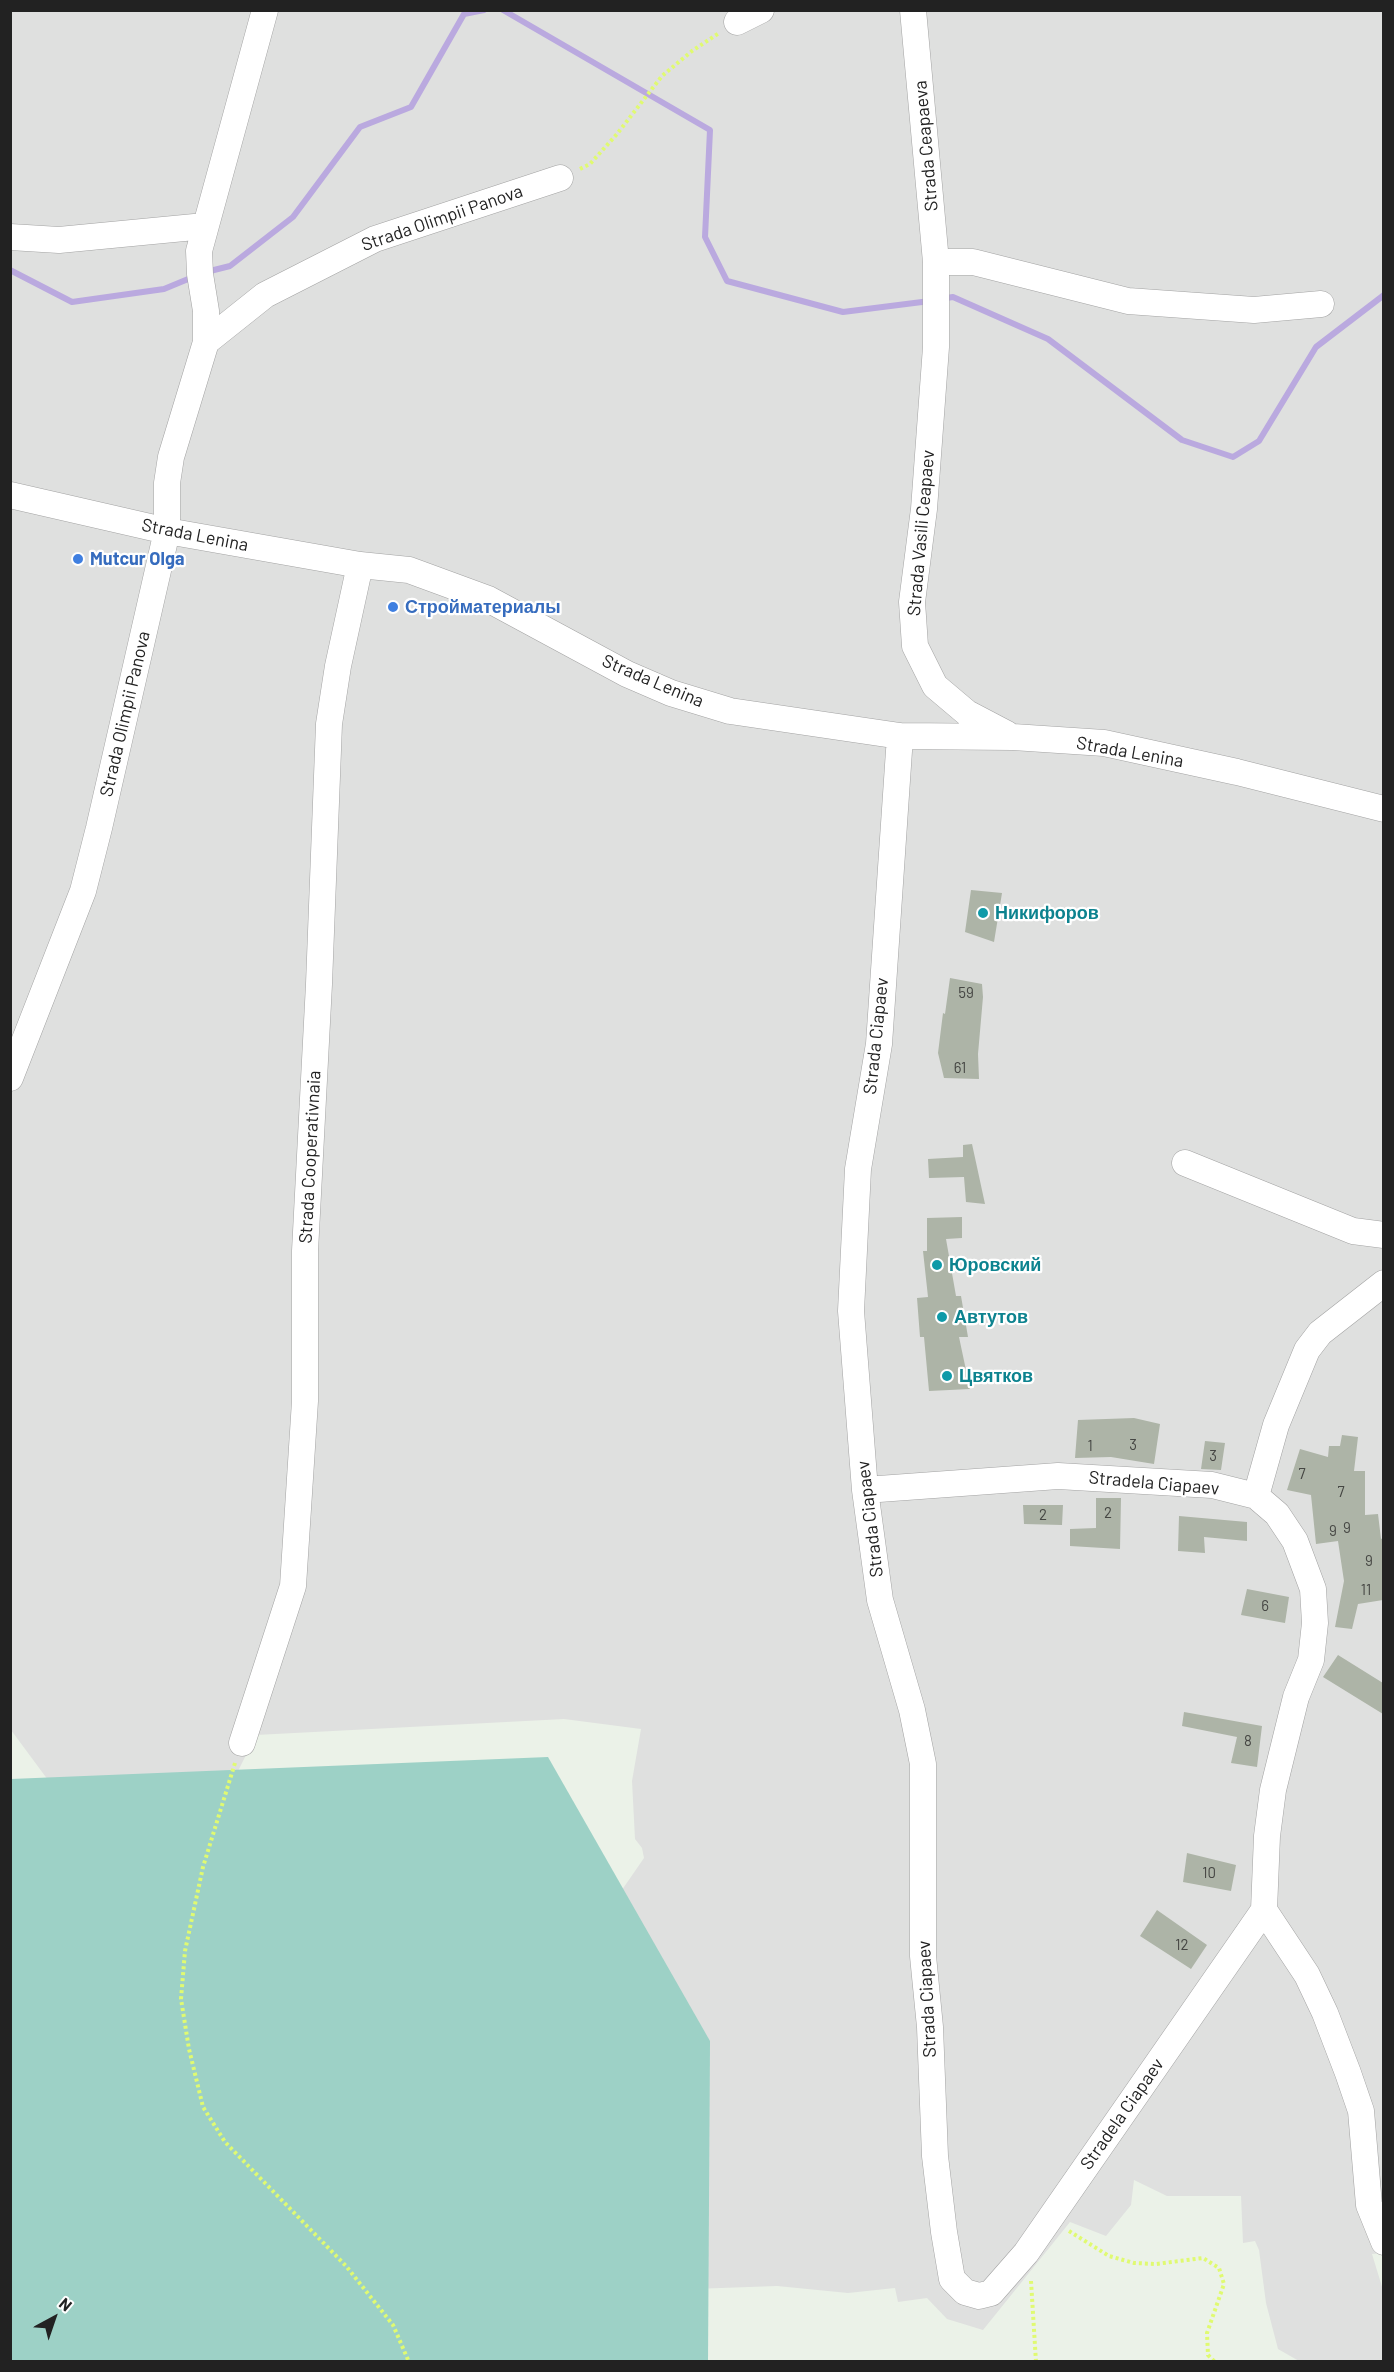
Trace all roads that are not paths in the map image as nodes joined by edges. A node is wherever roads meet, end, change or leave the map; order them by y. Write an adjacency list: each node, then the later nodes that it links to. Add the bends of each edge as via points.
1 (265, 10): 6 (street, Strada Olimpii Panova)
2 (761, 10): 4 (street)
3 (913, 10): 8 (street, Strada Ceapaeva)
4 (737, 22)
5 (560, 178): 10 (street, Strada Olimpii Panova, via 375,239 265,295)
6 (205, 226): 7 (street, via 59,240); 10 (street, Strada Olimpii Panova, via 199,250)
7 (10, 237)
8 (936, 272): 9 (street, via 973,262 1128,301 1254,310); 15 (street, Strada Vasili Ceapaev, via 936,347 924,509 912,602 915,646 935,686 967,713)
9 (1321, 304)
10 (206, 342): 12 (street, Strada Olimpii Panova, via 171,457)
11 (10, 495): 12 (street, Strada Lenina)
12 (167, 531): 13 (street, Strada Lenina); 17 (street, Strada Olimpii Panova, via 83,891)
13 (360, 565): 14 (street, Strada Lenina, via 409,570 457,586 627,674 691,699 730,711); 23 (street, Strada Cooperativnaia, via 329,724 305,1251 305,1401 293,1586)
14 (900, 736): 15 (street, Strada Lenina); 21 (street, Strada Ciapaev, via 879,1044 858,1169 850,1311)
15 (1013, 737): 16 (street, Strada Lenina, via 1104,743)
16 (1383, 809)
17 (10, 1078)
18 (1185, 1163): 19 (street, via 1353,1231)
19 (1383, 1235)
20 (1383, 1283): 22 (street, via 1320,1333 1307,1350 1276,1425)
21 (865, 1490): 22 (street, Stradela Ciapaev, via 1058,1476 1212,1485); 26 (street, Strada Ciapaev, via 880,1600 912,1710 922,1764 923,1956 935,2157 952,2279)
22 (1256, 1496): 24 (street, Stradela Ciapaev, via 1277,1514 1295,1541 1313,1589 1315,1623 1311,1660 1296,1697 1273,1790)
23 (242, 1743)
24 (1264, 1910): 25 (street, via 1307,1975 1348,2073 1361,2111 1369,2205); 26 (street, Stradela Ciapaev, via 1026,2253 991,2293)
25 (1383, 2242)
26 (965, 2292)

